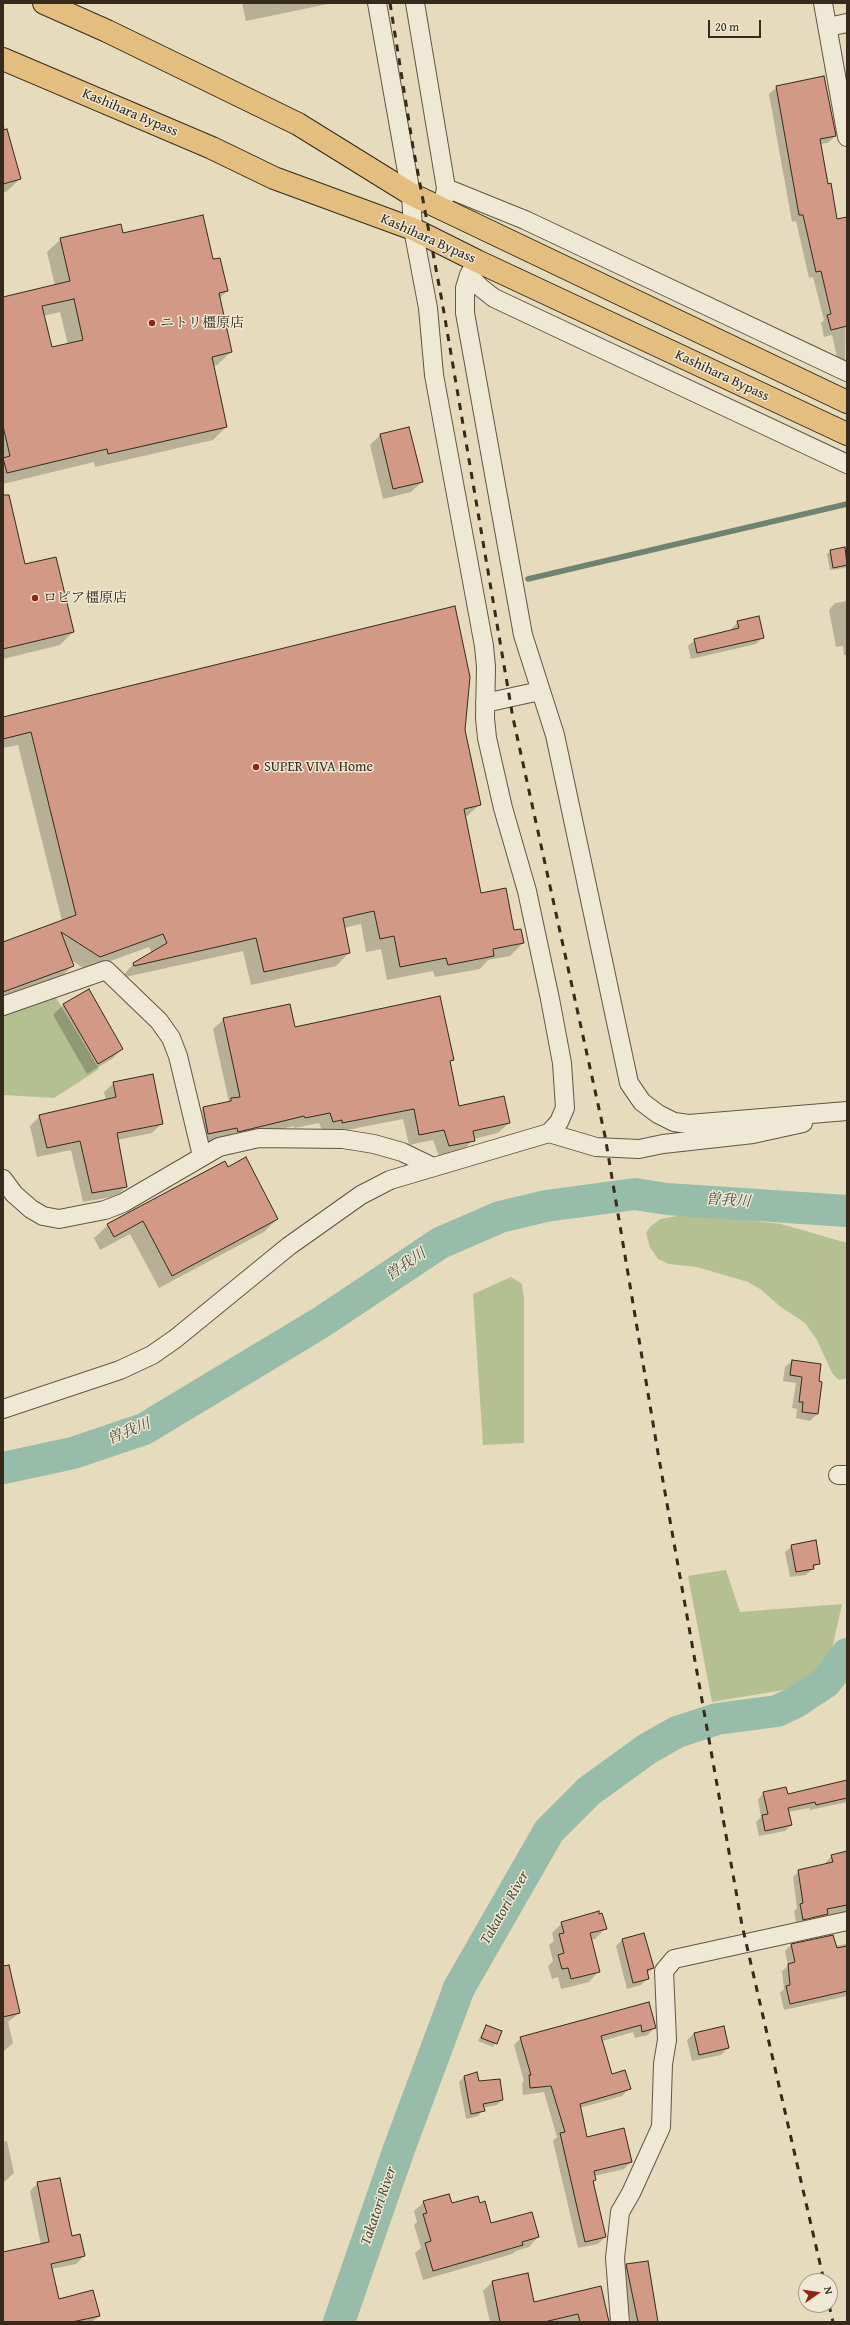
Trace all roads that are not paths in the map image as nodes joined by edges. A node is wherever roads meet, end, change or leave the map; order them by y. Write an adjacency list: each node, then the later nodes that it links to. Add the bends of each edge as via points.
1 (44, 3): 9 (highway, via 298,124)
2 (377, 3): 9 (street)
3 (415, 3): 10 (street)
4 (823, 3): 6 (street)
5 (847, 23): 6 (street)
6 (828, 27): 8 (street)
7 (3, 59): 11 (highway, Kashihara Bypass, via 212,148 274,178)
8 (847, 137)
9 (411, 194): 10 (highway); 11 (street)
10 (443, 198): 13 (street, via 525,220); 14 (highway)
11 (413, 229): 12 (highway, Kashihara Bypass); 18 (street, via 428,308 433,369 484,646)
12 (473, 268): 15 (highway, Kashihara Bypass); 16 (street, via 480,287 494,298); 17 (street, via 465,288 465,313 522,635)
13 (847, 372)
14 (847, 402)
15 (847, 434)
16 (847, 464)
17 (540, 691): 18 (street); 20 (street, via 555,735 623,1061 629,1083 642,1102 674,1122 689,1124)
18 (485, 703): 21 (street, via 487,738 503,808 527,891 550,999 566,1100 563,1116)
19 (3, 1006): 22 (street, via 106,970 159,1020 171,1038 178,1056)
20 (844, 1112): 21 (street, via 779,1130 639,1149 596,1147)
21 (548, 1132): 23 (street)
22 (202, 1156): 23 (street, via 219,1147 259,1138 343,1139 402,1152); 24 (street, via 123,1203 67,1219 44,1216 31,1209 14,1194)
23 (431, 1166): 25 (street, via 390,1180 331,1215 175,1339 152,1354 120,1370)
24 (3, 1179)
25 (3, 1409)
26 (847, 1921): 27 (street, via 674,1959 664,1971 667,2040 661,2127 620,2212 615,2258)
27 (620, 2322)

